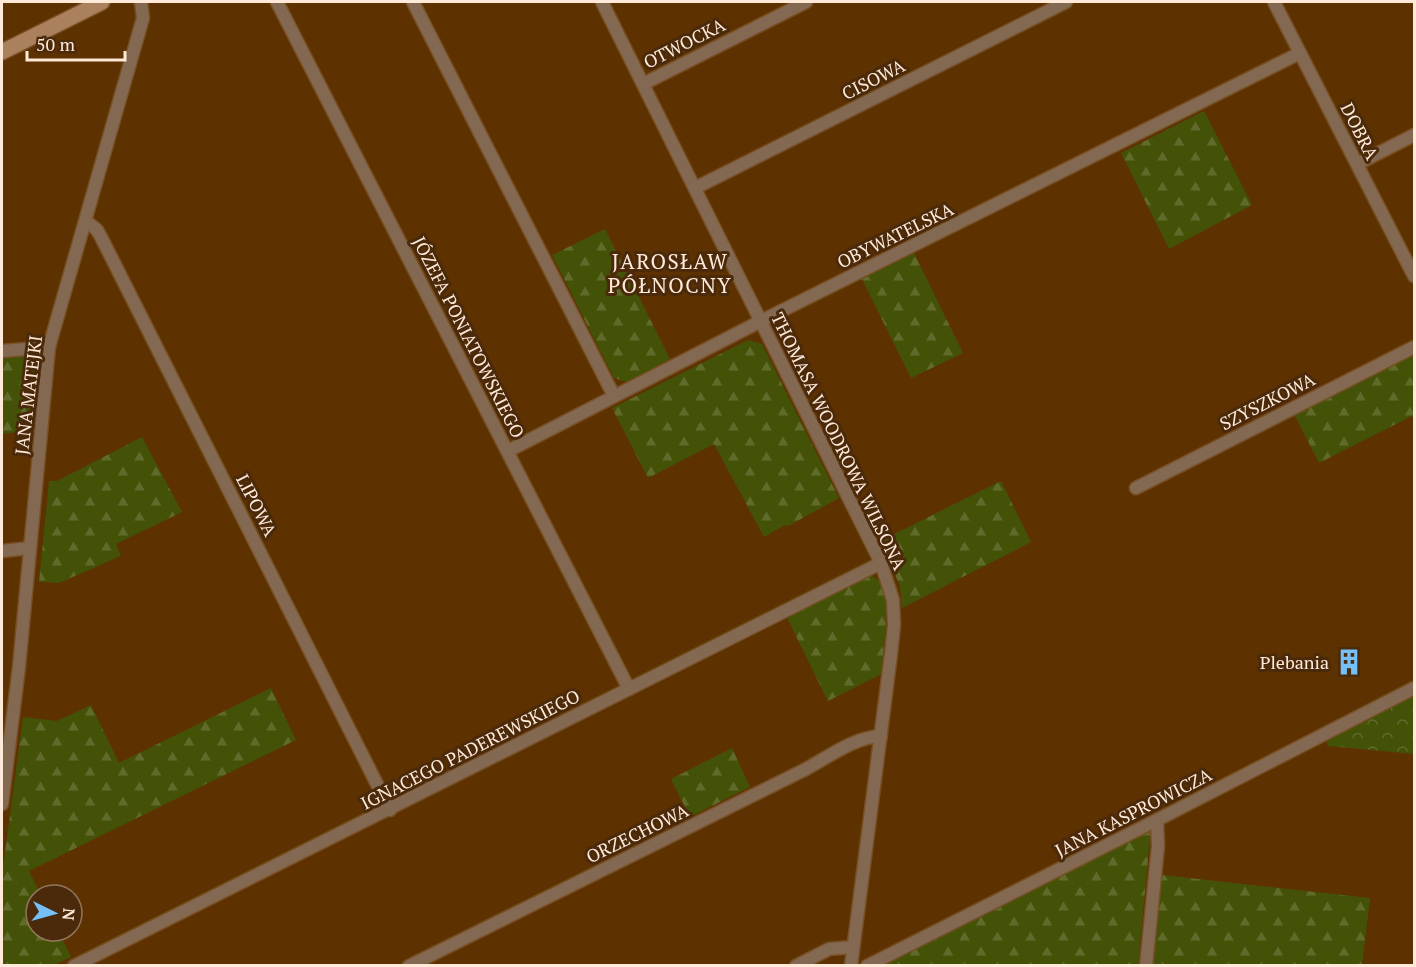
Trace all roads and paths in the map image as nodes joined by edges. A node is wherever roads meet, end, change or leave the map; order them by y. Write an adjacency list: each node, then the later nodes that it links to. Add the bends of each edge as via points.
1 (102, 2): 9 (main road)
2 (141, 2): 15 (street, JANA MATEJKI, via 143,18)
3 (277, 2): 22 (street, JÓZEFA PONIATOWSKIEGO)
4 (413, 2): 21 (street)
5 (602, 2): 11 (street, THOMASA WOODROWA WILSONA)
6 (806, 2): 11 (street, OTWOCKA)
7 (1066, 2): 14 (street, CISOWA)
8 (1274, 2): 10 (street, DOBRA)
9 (2, 52)
10 (1300, 53): 13 (street, DOBRA); 17 (street, OBYWATELSKA)
11 (643, 84): 14 (street, THOMASA WOODROWA WILSONA)
12 (1414, 135): 13 (street)
13 (1357, 164): 16 (street, DOBRA)
14 (695, 189): 17 (street, THOMASA WOODROWA WILSONA)
15 (86, 221): 18 (street, JANA MATEJKI); 32 (street, LIPOWA, via 101,237)
16 (1414, 276)
17 (761, 321): 21 (street, OBYWATELSKA); 26 (street, THOMASA WOODROWA WILSONA)
18 (49, 347): 20 (street); 24 (street, JANA MATEJKI)
19 (1414, 347): 23 (street, SZYSZKOWA)
20 (2, 351)
21 (614, 396): 22 (street, OBYWATELSKA)
22 (508, 451): 28 (street, JÓZEFA PONIATOWSKIEGO)
23 (1136, 488)
24 (30, 548): 25 (street); 30 (street, JANA MATEJKI)
25 (2, 551)
26 (881, 563): 28 (street, IGNACEGO PADEREWSKIEGO); 29 (street, THOMASA WOODROWA WILSONA, via 893,600 894,625)
27 (1414, 688): 33 (street, JANA KASPROWICZA)
28 (629, 689): 32 (street, IGNACEGO PADEREWSKIEGO)
29 (881, 736): 34 (street, THOMASA WOODROWA WILSONA); 37 (street, ORZECHOWA, via 858,741)
30 (4, 775): 31 (street, JANA MATEJKI)
31 (2, 804)
32 (390, 810): 36 (street, IGNACEGO PADEREWSKIEGO)
33 (1157, 820): 40 (street, JANA KASPROWICZA); 41 (street)
34 (853, 947): 35 (street, THOMASA WOODROWA WILSONA); 38 (street, via 829,949)
35 (851, 965): 39 (street)
36 (74, 966)
37 (409, 966)
38 (796, 966)
39 (856, 966)
40 (867, 966)
41 (1146, 966)

